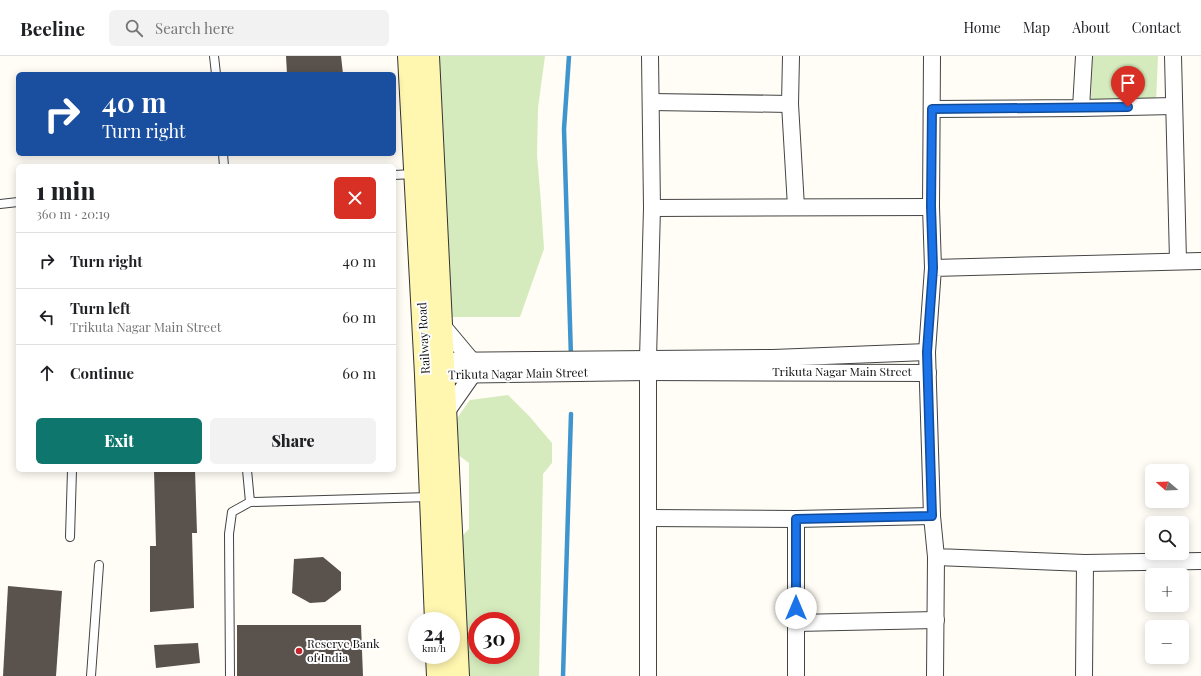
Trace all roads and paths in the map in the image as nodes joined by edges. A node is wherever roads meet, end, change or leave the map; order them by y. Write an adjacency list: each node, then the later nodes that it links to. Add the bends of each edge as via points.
1 (214, 56): 9 (lane)
2 (409, 56): 15 (main road, Railway Road)
3 (428, 56): 24 (main road)
4 (650, 56): 10 (street)
5 (791, 56): 11 (street)
6 (932, 56): 14 (street)
7 (1084, 56): 13 (street)
8 (1173, 56): 12 (street)
9 (216, 72)
10 (651, 102): 11 (street); 20 (street)
11 (790, 104): 19 (street)
12 (1174, 106): 13 (street); 21 (street)
13 (1081, 108): 14 (street)
14 (932, 109): 18 (street)
15 (404, 174): 27 (main road, Railway Road)
16 (16, 202): 17 (lane)
17 (0, 204)
18 (931, 206): 19 (street); 23 (street)
19 (796, 207): 20 (street)
20 (652, 208): 26 (street)
21 (1178, 261): 22 (street); 23 (street)
22 (1201, 261)
23 (933, 268): 25 (street)
24 (441, 324): 27 (main road); 28 (street)
25 (927, 352): 26 (street); 29 (street)
26 (648, 366): 28 (street, Trikuta Nagar Main Street); 29 (street, Trikuta Nagar Main Street); 36 (street)
27 (434, 368): 28 (street, Trikuta Nagar Main Street); 30 (main road); 33 (main road, Railway Road)
28 (473, 368): 30 (street)
29 (928, 373): 35 (street, Trikuta Nagar Main Street)
30 (445, 414): 50 (main road)
31 (72, 472): 38 (lane)
32 (247, 472): 34 (lane)
33 (431, 497): 34 (lane); 43 (main road, Railway Road)
34 (250, 502): 48 (lane, via 232,512 229,534)
35 (932, 516): 37 (street); 39 (street, Trikuta Nagar Main Street)
36 (649, 518): 37 (street); 51 (street)
37 (796, 519): 45 (street)
38 (70, 537)
39 (936, 557): 41 (street); 44 (street, Trikuta Nagar Main Street)
40 (1201, 561): 41 (street)
41 (1085, 562): 54 (street)
42 (99, 565): 47 (lane)
43 (436, 612)
44 (936, 620): 45 (street); 53 (street, Trikuta Nagar Main Street)
45 (796, 623): 52 (street)
46 (437, 664): 49 (main road)
47 (91, 676)
48 (230, 676)
49 (438, 676)
50 (458, 676)
51 (648, 676)
52 (796, 676)
53 (935, 676)
54 (1084, 676)

